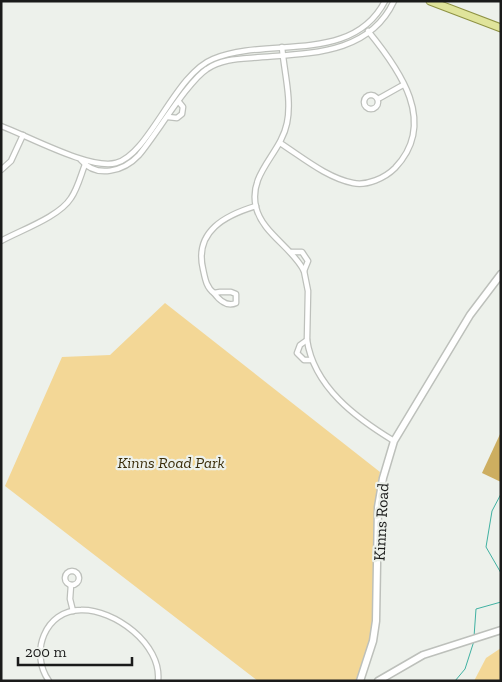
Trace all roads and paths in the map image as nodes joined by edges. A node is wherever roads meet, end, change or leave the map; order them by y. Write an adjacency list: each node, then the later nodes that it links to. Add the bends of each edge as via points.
1 (385, 1): 4 (street)
2 (394, 1): 6 (street, via 386,17)
3 (430, 1): 5 (main road)
4 (366, 28): 6 (street); 7 (street, via 342,40)
5 (501, 28)
6 (369, 32): 8 (street, via 346,46 330,51); 9 (street, via 391,61)
7 (282, 47): 8 (street); 16 (street, via 230,54 206,62 190,77 129,157 110,164)
8 (283, 55): 11 (street, via 233,60 213,66 199,76); 15 (street, via 288,122)
9 (403, 85): 10 (street); 15 (street, via 415,113 414,136 403,159 391,172 376,180 351,183)
10 (378, 99)
11 (179, 102): 12 (street); 12 (street, via 183,107 182,114 177,118)
12 (168, 117): 16 (street, via 139,155 127,165 107,172)
13 (1, 126): 14 (street)
14 (23, 135): 16 (street); 17 (street, via 12,160)
15 (280, 143): 18 (street, via 256,182)
16 (86, 163): 19 (street, via 66,204 54,214)
17 (1, 170)
18 (256, 206): 20 (street, via 261,217); 23 (street, via 224,218 210,233 203,248 202,264 207,286)
19 (1, 241)
20 (291, 252): 21 (street); 21 (street, via 302,252 306,256 308,261)
21 (304, 271): 24 (street, via 308,291)
22 (501, 274): 26 (street, Kinns Road, via 470,314)
23 (214, 293): 23 (street, via 220,300 233,305 238,300 231,292)
24 (307, 340): 25 (street); 25 (street, via 298,353 304,360)
25 (311, 360): 26 (street, via 330,389 347,407 373,429)
26 (394, 441): 32 (street, Kinns Road, via 378,507 376,621)
27 (71, 585): 28 (street)
28 (73, 611): 30 (street, via 59,617 41,641 38,657); 31 (street, via 103,613 136,636 150,649 156,661)
29 (501, 630): 33 (street, via 423,655)
30 (49, 681)
31 (158, 681)
32 (360, 681)
33 (378, 681)

